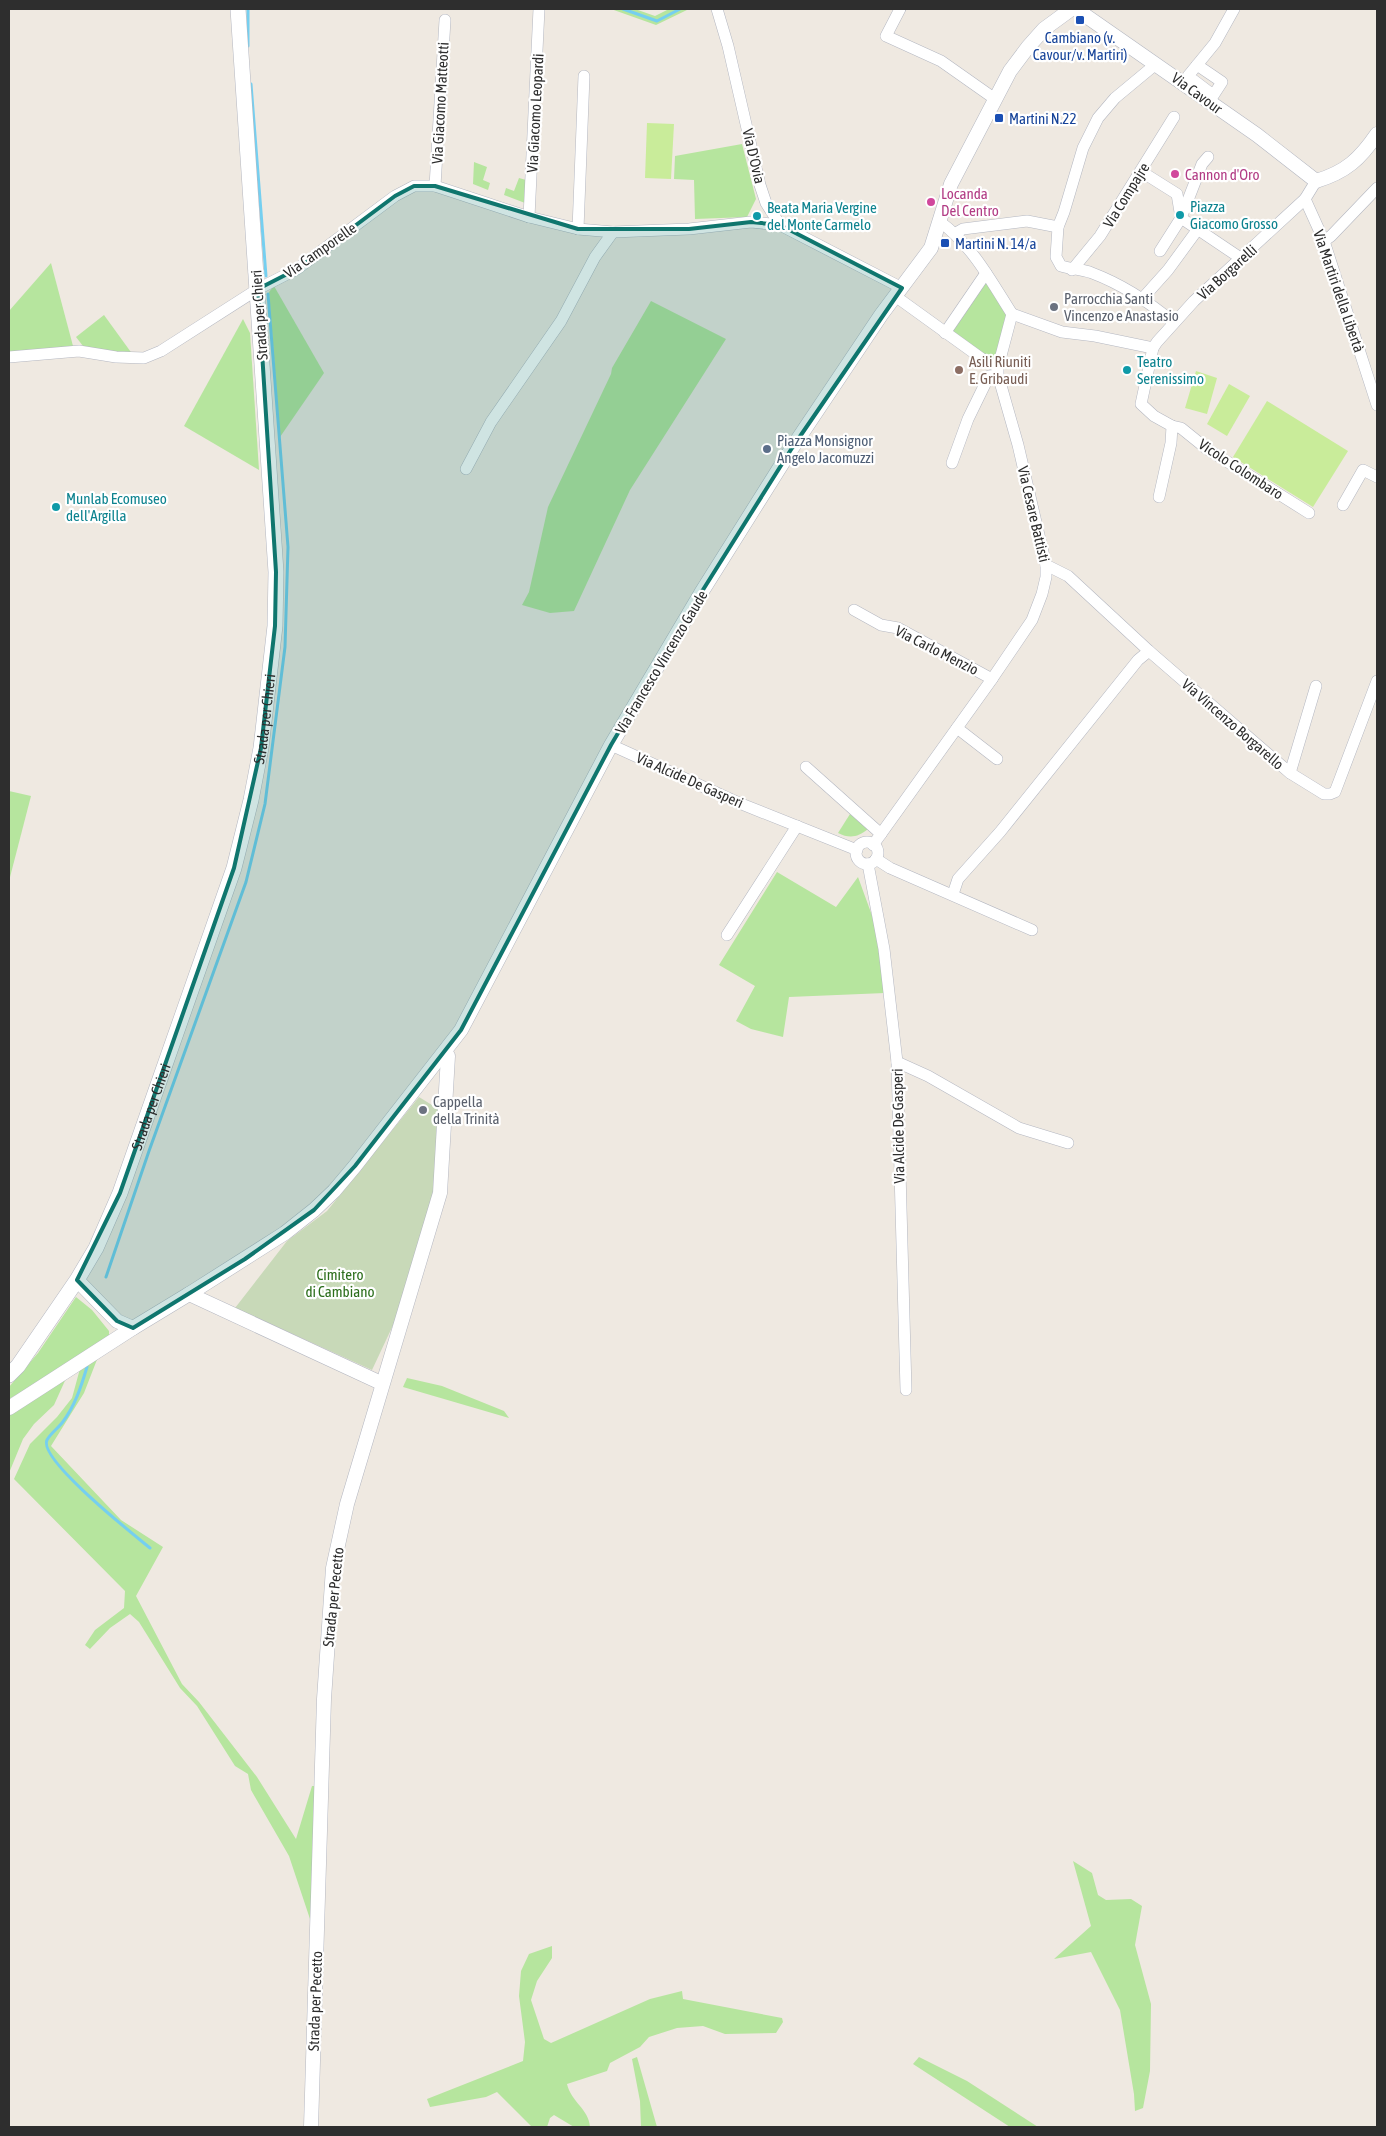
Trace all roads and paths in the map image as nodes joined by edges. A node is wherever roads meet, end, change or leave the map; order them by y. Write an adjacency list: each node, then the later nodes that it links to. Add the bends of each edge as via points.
1 (238, 9): 36 (main road, Strada per Chieri)
2 (540, 9): 22 (street, Via Giacomo Leopardi)
3 (717, 9): 25 (street, Via D'Ovia, via 760,185 766,203)
4 (900, 9): 12 (street, via 886,36 941,61)
5 (1076, 9): 8 (street, Via Cavour); 12 (street, Via Francesco Vincenzo Gaude, via 1059,17 1028,47)
6 (1234, 9): 9 (street, via 1215,43)
7 (445, 20): 19 (street, Via Giacomo Matteotti)
8 (1156, 64): 11 (street, Via Cavour); 26 (street, via 1115,98 1098,118 1083,148)
9 (1197, 65): 11 (street); 13 (street, via 1222,82)
10 (584, 76): 27 (street)
11 (1185, 80): 13 (street, Via Cavour)
12 (995, 98): 24 (street, Via Francesco Vincenzo Gaude, via 951,184)
13 (1211, 98): 18 (street, Via Cavour)
14 (1174, 117): 17 (street, Via Compajre)
15 (1377, 134): 18 (street, via 1364,153 1350,165)
16 (1208, 156): 23 (street)
17 (1142, 172): 23 (street, via 1177,194); 34 (street, Via Compajre, via 1100,236)
18 (1316, 181): 21 (street)
19 (435, 186): 22 (street, Via Camporelle); 36 (street, Via Camporelle, via 414,186 395,196 296,269)
20 (1377, 188): 31 (street)
21 (1305, 199): 31 (street, Via Martiri della Libertà); 33 (street, Via Borgarelli)
22 (529, 217): 27 (street, Via Camporelle)
23 (1181, 218): 28 (street); 32 (street)
24 (939, 221): 30 (street); 37 (street, Via Francesco Vincenzo Gaude, via 931,248)
25 (780, 225): 29 (street, Via Camporelle, via 752,222); 37 (street)
26 (1058, 227): 30 (street, via 1027,220 963,229); 34 (street, via 1056,257 1061,266)
27 (578, 229): 29 (street, Via Camporelle)
28 (1198, 230): 33 (street); 38 (street)
29 (613, 232): 48 (street, via 595,257 561,321 491,422)
30 (956, 233): 35 (street)
31 (1324, 241): 45 (street, Via Martiri della Libertà)
32 (1160, 251)
33 (1238, 259): 40 (street, Via Borgarelli)
34 (1072, 270): 38 (street, via 1090,272)
35 (986, 273): 39 (street); 41 (street)
36 (258, 289): 43 (street, Via Camporelle, via 161,351 144,358 79,351); 75 (main road, Strada per Chieri, via 276,572 276,626 261,748 228,886 120,1194)
37 (899, 292): 41 (street); 60 (street, Via Francesco Vincenzo Gaude, via 758,501)
38 (1142, 299): 40 (street)
39 (1012, 314): 42 (street, via 1062,332); 44 (street)
40 (1173, 322): 42 (street, Via Borgarelli)
41 (945, 333): 44 (street)
42 (1154, 348): 46 (street, Vicolo Colombaro, via 1140,404)
43 (9, 357)
44 (998, 371): 47 (street, via 989,376); 53 (street, Via Cesare Battisti)
45 (1377, 405)
46 (1172, 426): 50 (street); 52 (street, Vicolo Colombaro, via 1181,428 1207,449)
47 (952, 463)
48 (466, 469)
49 (1377, 477): 51 (street, via 1363,470)
50 (1159, 497)
51 (1343, 505)
52 (1309, 513)
53 (1046, 565): 55 (street, Via Vincenzo Borgarello, via 1068,576); 56 (street, Via Cesare Battisti, via 1042,594 1032,620)
54 (854, 610): 56 (street, Via Carlo Menzio, via 881,626 898,628)
55 (1149, 651): 63 (street, Via Vincenzo Borgarello); 69 (street, via 1138,660 1000,832 958,879)
56 (992, 679): 59 (street, Via Cesare Battisti)
57 (1377, 681): 63 (street, Via Vincenzo Borgarello, via 1335,792 1324,794)
58 (1316, 686): 63 (street)
59 (956, 728): 61 (street); 65 (street, Via Cesare Battisti)
60 (611, 745): 64 (street, Via Alcide De Gasperi); 72 (street, Via Francesco Vincenzo Gaude, via 461,1030)
61 (997, 759)
62 (806, 767): 65 (street)
63 (1290, 773)
64 (797, 826): 67 (street, Via Alcide De Gasperi); 71 (street)
65 (881, 834): 66 (street, Via Cesare Battisti)
66 (873, 845): 67 (street, via 863,844); 68 (street, via 878,850)
67 (857, 850): 68 (street, via 858,858)
68 (872, 862): 69 (street); 73 (street, Via Alcide De Gasperi)
69 (953, 894): 70 (street)
70 (1032, 930)
71 (727, 935)
72 (445, 1052): 76 (street, Via Francesco Vincenzo Gaude, via 350,1172 314,1210 285,1233); 79 (street, Strada per Pecetto, via 448,1056 440,1193 391,1360)
73 (897, 1062): 74 (street, via 1019,1128); 80 (street, Via Alcide De Gasperi)
74 (1068, 1143)
75 (78, 1280): 77 (street, via 116,1321); 78 (main road, Strada per Chieri)
76 (189, 1294): 77 (street, Via Francesco Vincenzo Gaude); 79 (street)
77 (133, 1328): 81 (street, Via Francesco Vincenzo Gaude)
78 (9, 1375)
79 (381, 1383): 82 (street, Strada per Pecetto, via 347,1504 333,1568 324,1699)
80 (906, 1390)
81 (9, 1408)
82 (310, 2127)

